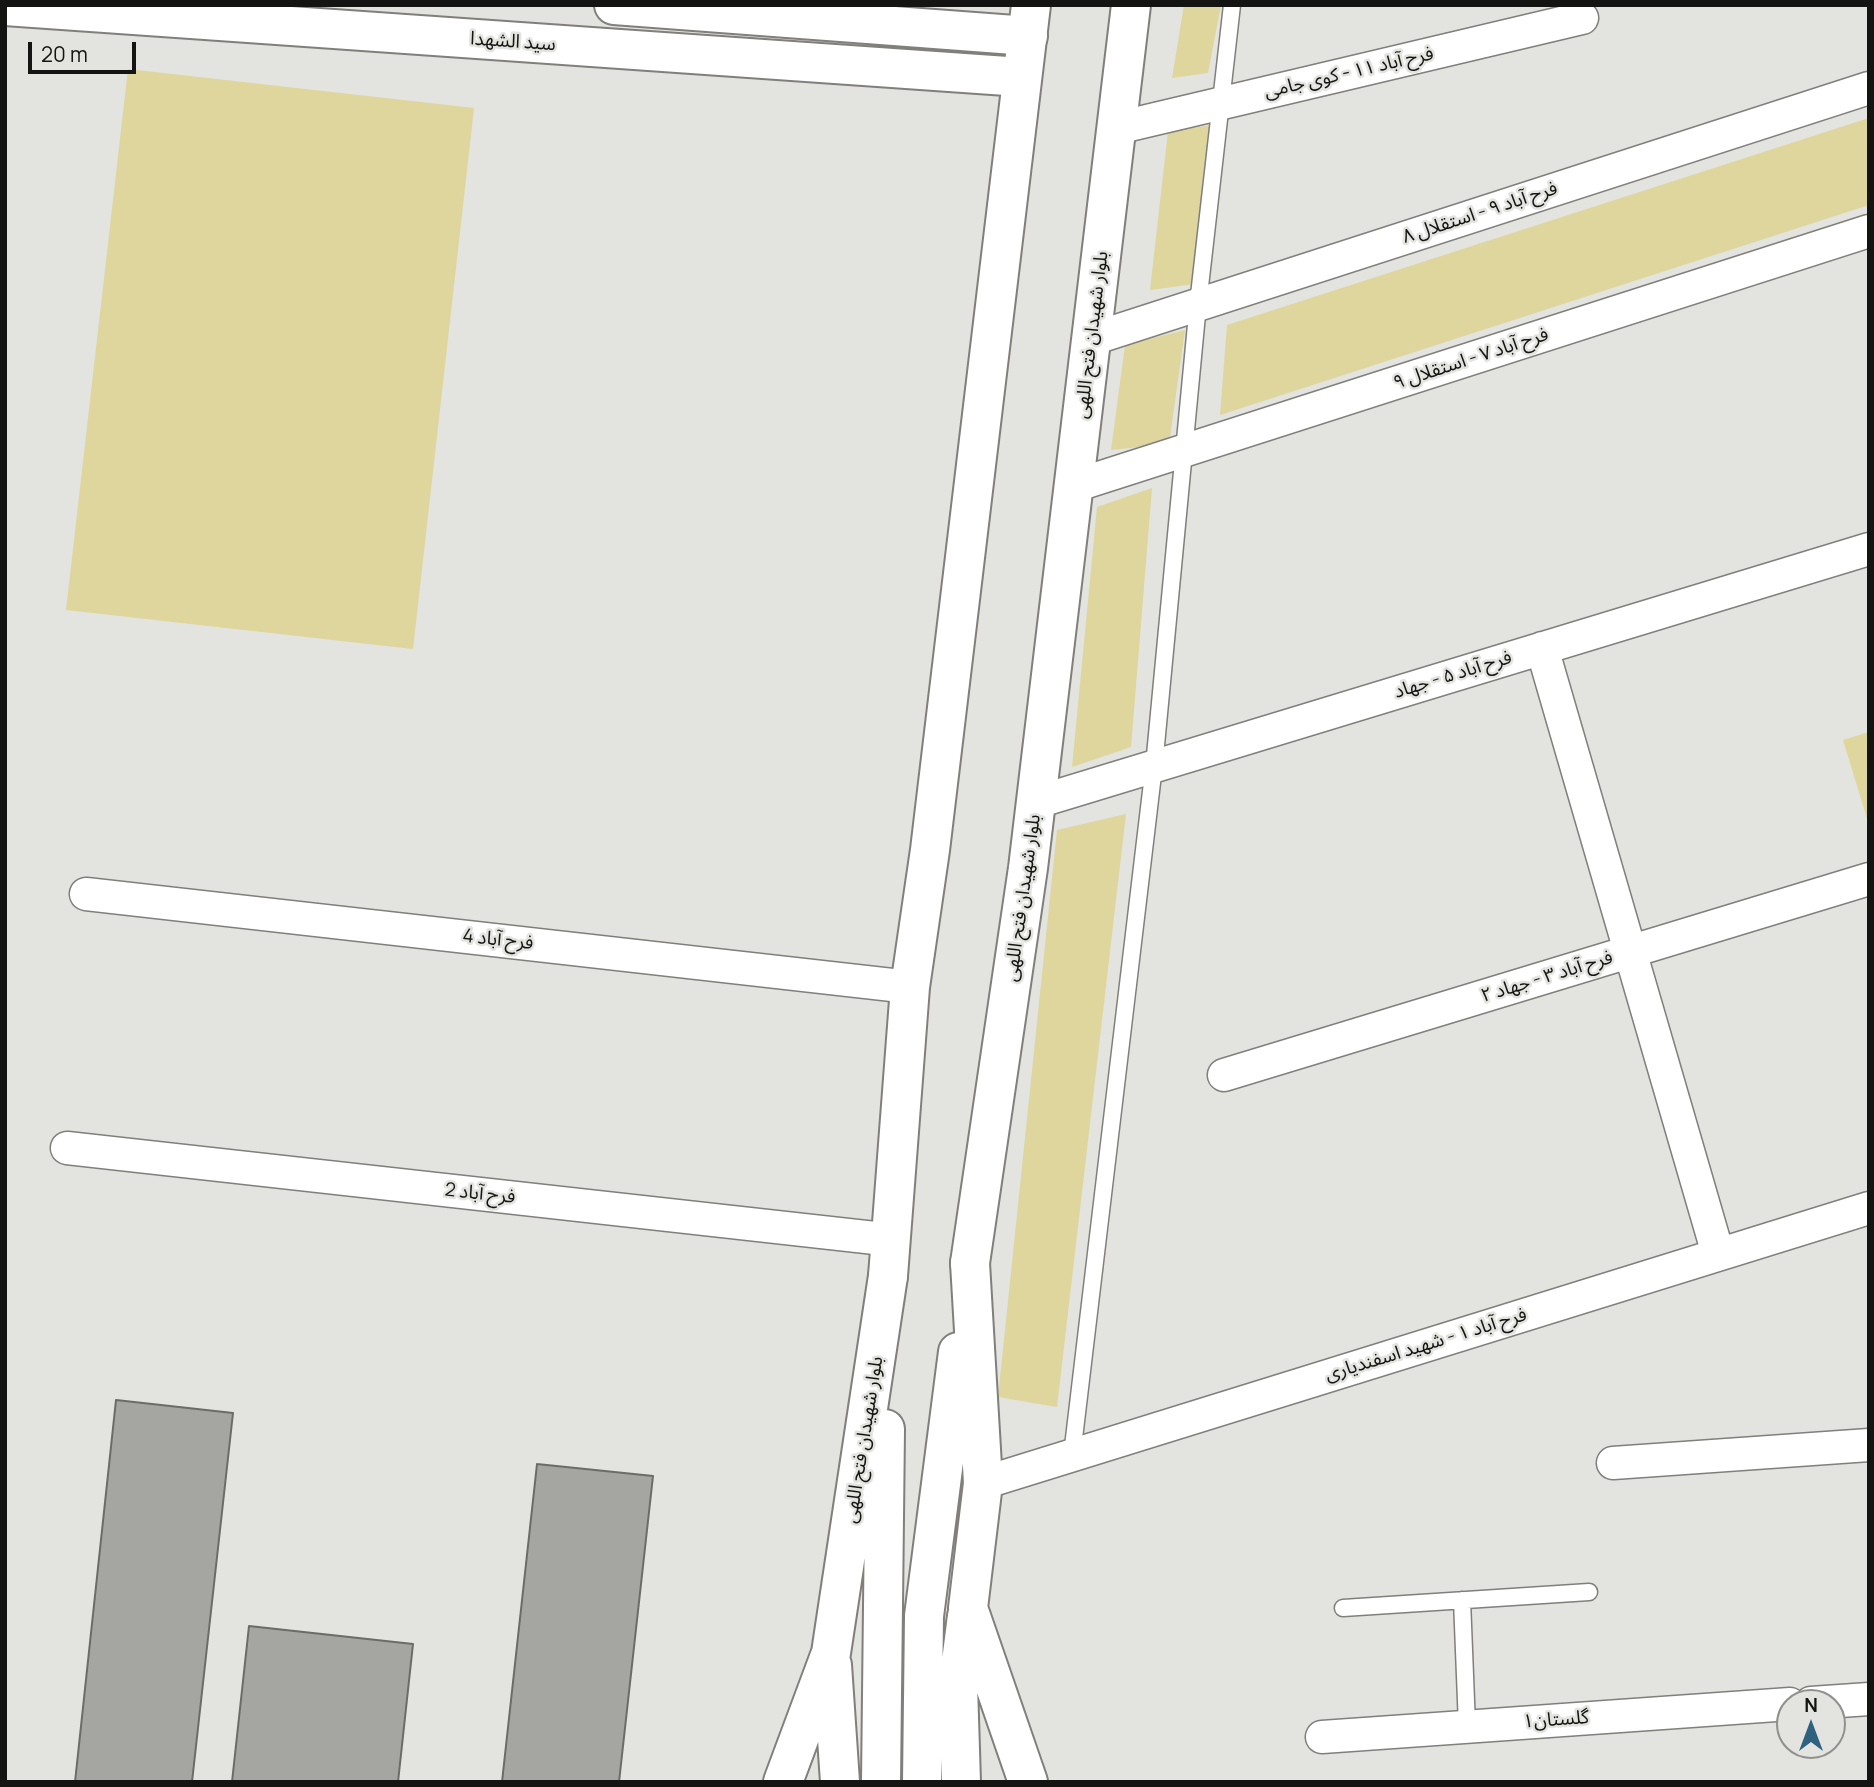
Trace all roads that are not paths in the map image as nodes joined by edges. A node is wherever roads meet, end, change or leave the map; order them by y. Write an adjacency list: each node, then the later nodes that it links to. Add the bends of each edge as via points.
1 (614, 5): 7 (main road)
2 (1131, 5): 12 (main road, بلوار شهیدان فتح اللهی)
3 (1232, 5): 11 (lane)
4 (5, 6): 8 (main road, سید الشهدا)
5 (1582, 18): 11 (street, فرح آباد ۱۱ - کوی جامی)
6 (1030, 21): 7 (main road); 9 (main road, بلوار شهیدان فتح اللهی)
7 (938, 29): 8 (main road)
8 (936, 71): 9 (main road, سید الشهدا)
9 (1021, 77): 25 (main road, بلوار شهیدان فتح اللهی)
10 (1869, 88): 14 (street, فرح آباد ۹ - استقلال ۸)
11 (1223, 103): 12 (street, فرح آباد ۱۱ - کوی جامی); 14 (lane)
12 (1117, 128): 15 (main road, بلوار شهیدان فتح اللهی)
13 (1869, 231): 16 (street, فرح آباد ۷ - استقلال ۹)
14 (1198, 304): 15 (street, فرح آباد ۹ - استقلال ۸); 16 (lane)
15 (1092, 339): 17 (main road, بلوار شهیدان فتح اللهی)
16 (1184, 451): 17 (street, فرح آباد ۷ - استقلال ۹); 20 (lane)
17 (1074, 486): 21 (main road, بلوار شهیدان فتح اللهی)
18 (1869, 549): 19 (street, فرح آباد ۵ - جهاد)
19 (1542, 648): 20 (street, فرح آباد ۵ - جهاد); 24 (street)
20 (1154, 766): 21 (street, فرح آباد ۵ - جهاد); 33 (lane)
21 (1037, 802): 31 (main road, بلوار شهیدان فتح اللهی)
22 (1869, 879): 24 (street, فرح آباد ۳ - جهاد ۲)
23 (86, 894): 25 (street, فرح آباد 4)
24 (1631, 951): 26 (street, فرح آباد ۳ - جهاد ۲); 29 (street)
25 (910, 987): 30 (main road, بلوار شهیدان فتح اللهی)
26 (1224, 1075)
27 (66, 1148): 30 (street, فرح آباد 2)
28 (1869, 1208): 29 (street, فرح آباد ۱ - شهید اسفندیاری)
29 (1718, 1254): 33 (street, فرح آباد ۱ - شهید اسفندیاری)
30 (891, 1258): 40 (main road, بلوار شهیدان فتح اللهی); 48 (main road)
31 (970, 1263): 35 (main road, بلوار شهیدان فتح اللهی); 49 (main road, via 924,1616)
32 (1869, 1445): 34 (street)
33 (1072, 1455): 35 (street, فرح آباد ۱ - شهید اسفندیاری)
34 (1613, 1462)
35 (983, 1483): 38 (main road, بلوار شهیدان فتح اللهی)
36 (1589, 1592): 37 (lane)
37 (1462, 1600): 39 (lane); 44 (lane)
38 (968, 1608): 50 (main road, via 958,1685); 51 (main road, بلوار شهیدان فتح اللهی)
39 (1343, 1608)
40 (831, 1653): 46 (main road, بلوار شهیدان فتح اللهی); 47 (main road)
41 (1869, 1699): 42 (street)
42 (1846, 1701)
43 (1776, 1705): 44 (street, گلستان۱)
44 (1467, 1726): 45 (street, گلستان۱)
45 (1322, 1737)
46 (783, 1782)
47 (840, 1782)
48 (881, 1782)
49 (922, 1782)
50 (961, 1782)
51 (1028, 1782)

